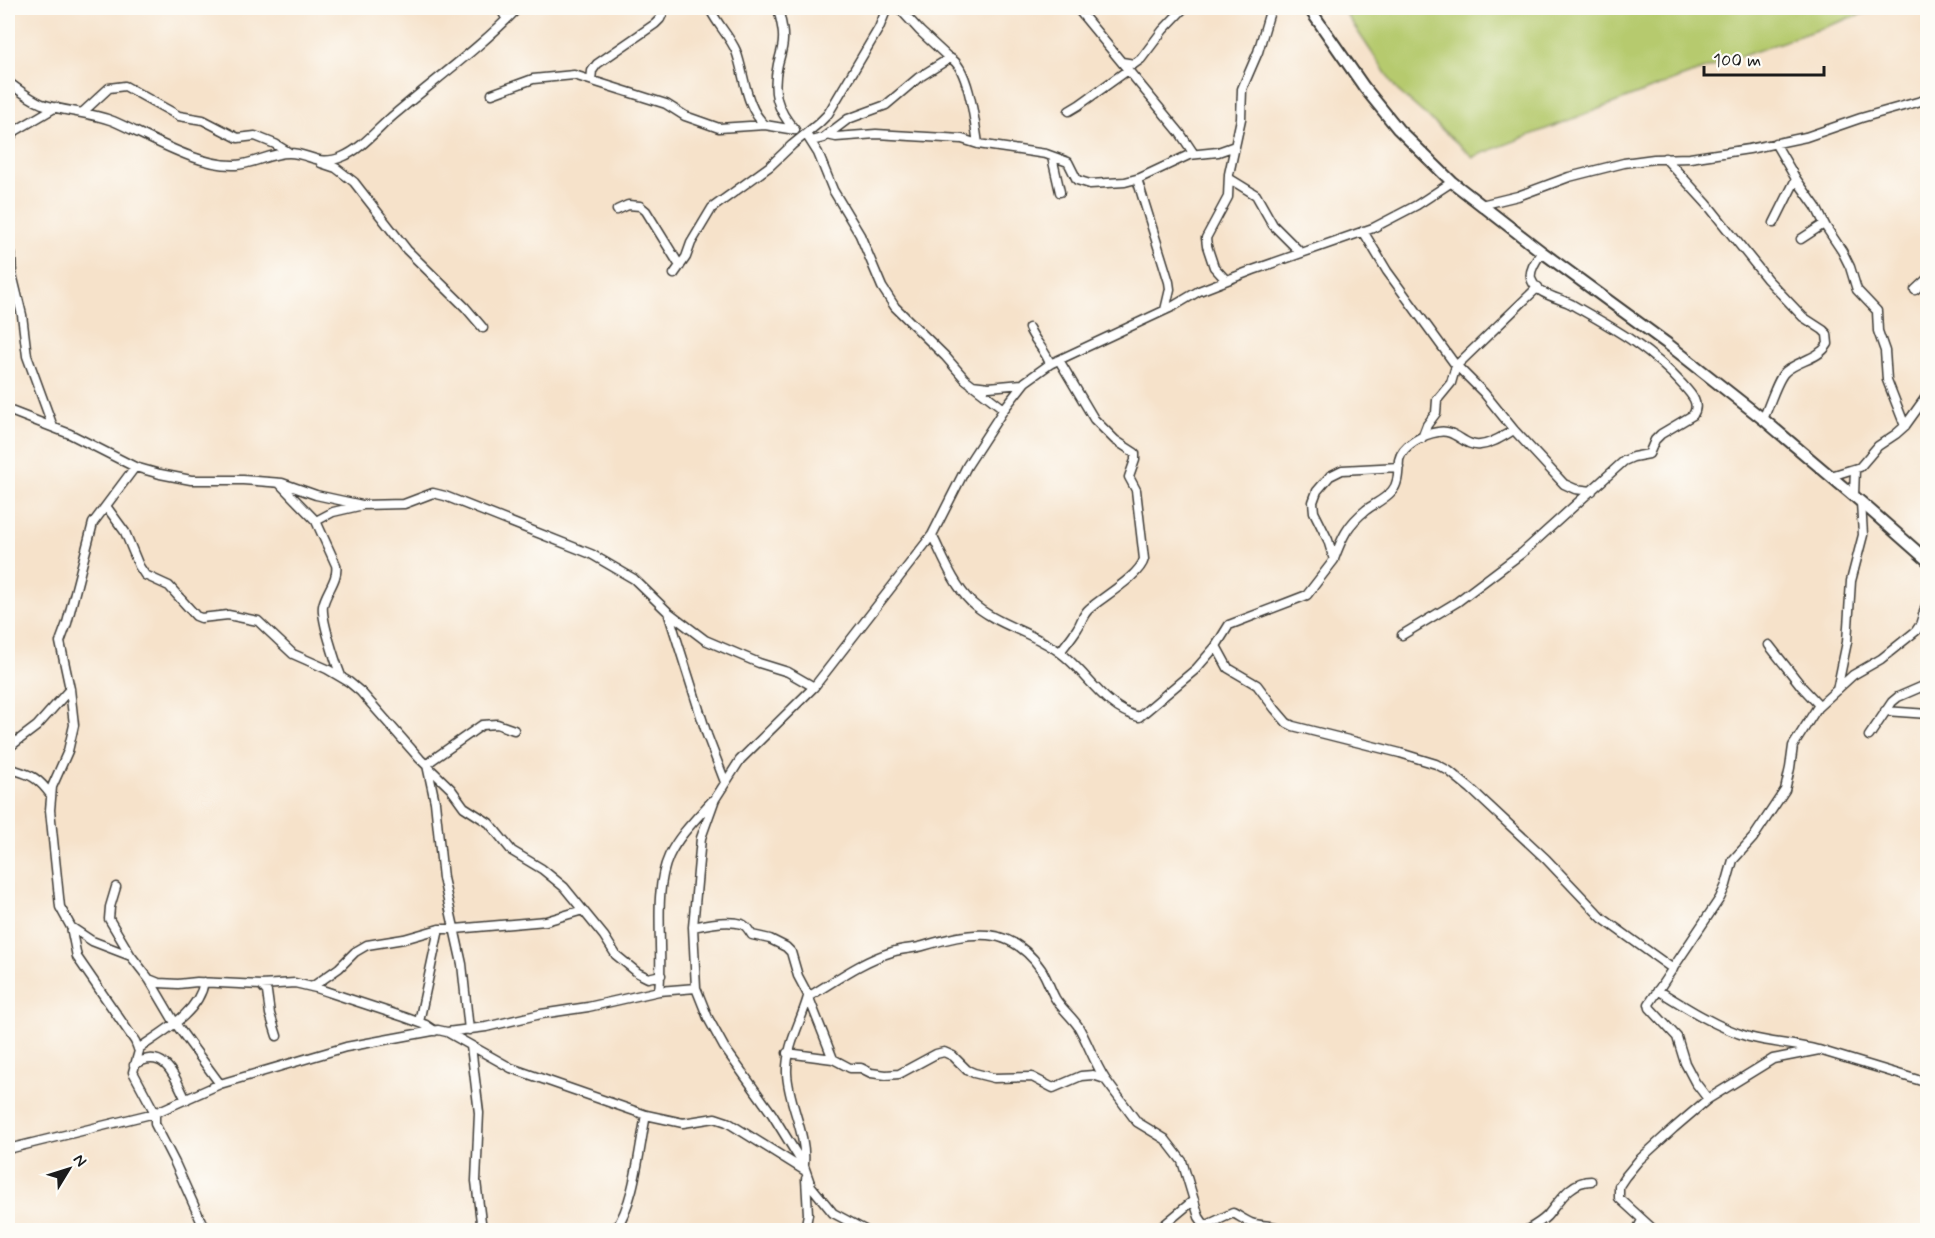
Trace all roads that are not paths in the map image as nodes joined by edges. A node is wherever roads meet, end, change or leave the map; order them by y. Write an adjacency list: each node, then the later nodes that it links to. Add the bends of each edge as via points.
1 (500, 8): 12 (street)
2 (518, 8): 12 (street)
3 (665, 8): 15 (street, via 655,24 597,64)
4 (778, 8): 23 (street, via 784,39 776,79 777,99 786,120)
5 (887, 8): 23 (street, via 835,103)
6 (899, 8): 13 (street)
7 (1077, 8): 14 (street)
8 (1184, 8): 14 (street, via 1142,59)
9 (1270, 8): 28 (street, via 1258,52 1242,89)
10 (1309, 8): 37 (main road, via 1398,129)
11 (711, 9): 22 (street, via 734,48 750,101)
12 (506, 18): 33 (street, via 484,42 360,146 332,160)
13 (949, 58): 24 (street, via 891,102 848,118); 27 (street, via 957,63 964,78)
14 (1125, 66): 20 (street); 30 (street)
15 (591, 80): 17 (street, via 574,75 533,79); 22 (street, via 666,104 685,116 719,128)
16 (8, 82): 19 (street, via 37,101)
17 (492, 94)
18 (1928, 99): 26 (street)
19 (56, 107): 21 (street); 25 (street, via 15,131)
20 (1069, 111)
21 (83, 112): 29 (street, via 212,162 238,165); 29 (street, via 109,88 125,86 179,116 203,120 238,138 255,136)
22 (765, 125): 23 (street)
23 (804, 135): 24 (street, via 821,139); 48 (street, via 754,179 712,208); 62 (street, via 818,153 889,299)
24 (827, 135): 27 (street, via 953,138)
25 (8, 140)
26 (1775, 143): 32 (street, via 1690,158); 36 (street)
27 (978, 144): 31 (street)
28 (1235, 146): 30 (street); 35 (street)
29 (289, 153): 33 (street)
30 (1194, 154): 34 (street)
31 (1052, 157): 34 (street, via 1070,164 1077,180 1083,183); 38 (street)
32 (1665, 158): 39 (street, via 1604,168); 66 (street, via 1767,279 1803,317 1827,334 1828,344 1821,352 1783,374)
33 (314, 159): 57 (street, via 336,168 354,182 407,250)
34 (1137, 179): 56 (street, via 1169,282)
35 (1230, 179): 47 (street, via 1256,195 1273,225); 51 (street, via 1225,205 1206,238 1214,267)
36 (1796, 179): 41 (street); 42 (street)
37 (1452, 182): 39 (main road); 43 (street, via 1417,205)
38 (1060, 192)
39 (1481, 205): 46 (main road)
40 (617, 210): 48 (street, via 628,205 646,211)
41 (1774, 223)
42 (1824, 224): 44 (street); 67 (street, via 1850,267 1857,290 1877,311 1889,389)
43 (1362, 231): 47 (street); 60 (street)
44 (1801, 239)
45 (8, 245): 55 (street)
46 (1542, 252): 52 (street, via 1530,275); 66 (main road)
47 (1301, 253): 51 (street)
48 (680, 266): 49 (street)
49 (674, 274)
50 (1928, 278): 53 (street)
51 (1226, 280): 56 (street)
52 (1538, 287): 60 (street); 76 (street, via 1642,347 1664,364 1696,404 1693,415 1660,434 1649,454 1624,461)
53 (1916, 290)
54 (8, 295): 55 (street)
55 (18, 302): 68 (street, via 27,356)
56 (1166, 310): 59 (street)
57 (483, 328)
58 (1029, 328): 59 (street, via 1036,343)
59 (1055, 362): 61 (street); 89 (street, via 1094,419 1114,440 1135,453 1129,477 1136,490 1144,559 1142,566 1086,612)
60 (1456, 366): 69 (street); 70 (street)
61 (1022, 384): 62 (street); 64 (street)
62 (972, 385): 64 (street)
63 (1928, 394): 67 (street)
64 (1004, 409): 81 (street, via 967,466)
65 (8, 410): 68 (street)
66 (1763, 419): 74 (main road)
67 (1905, 426): 73 (street)
68 (53, 427): 71 (street)
69 (1514, 430): 70 (street, via 1477,446 1448,431); 76 (street, via 1564,484)
70 (1422, 438): 72 (street, via 1408,446)
71 (135, 467): 75 (street, via 191,480); 79 (street)
72 (1399, 467): 82 (street, via 1392,491 1344,533); 82 (street, via 1342,470 1330,476 1317,491 1314,512)
73 (1855, 469): 74 (street); 77 (street)
74 (1831, 476): 77 (main road)
75 (278, 483): 78 (street); 80 (street)
76 (1592, 491): 86 (street, via 1457,602)
77 (1858, 499): 83 (main road); 94 (street, via 1863,535 1851,581 1847,642)
78 (362, 505): 80 (street); 85 (street, via 404,504 433,493 445,496 591,554 634,579)
79 (106, 506): 90 (street, via 125,532 139,567 146,575 169,586 196,616 228,615 258,621 293,654); 93 (street, via 93,524 60,642)
80 (316, 521): 90 (street, via 337,569 322,608)
81 (932, 535): 89 (street, via 953,577 972,602 992,618 1029,633); 92 (street)
82 (1334, 560): 88 (street, via 1307,595 1236,621)
83 (1928, 561)
84 (1928, 599): 94 (street, via 1916,631 1853,675)
85 (668, 612): 92 (street, via 705,640 788,672); 103 (street)
86 (1402, 635)
87 (1769, 645): 95 (street)
88 (1216, 646): 89 (street, via 1196,669 1136,717 1106,698); 113 (street, via 1228,668 1257,685 1287,723 1436,765 1459,778 1602,918)
89 (1060, 652)
90 (341, 676): 101 (street, via 361,692)
91 (1928, 684): 96 (street, via 1898,697)
92 (814, 687): 103 (street, via 740,760)
93 (70, 689): 100 (street, via 37,726); 104 (street, via 73,733)
94 (1837, 691): 95 (street)
95 (1820, 705): 113 (street, via 1793,746 1783,793 1753,838 1732,860 1724,891)
96 (1885, 711): 97 (street); 99 (street)
97 (1928, 714)
98 (514, 730): 101 (street, via 497,724 482,725)
99 (1869, 736)
100 (8, 748)
101 (427, 765): 107 (street, via 464,807 489,823 512,850 564,887); 111 (street, via 444,887)
102 (8, 768): 104 (street, via 39,779)
103 (725, 782): 105 (street)
104 (51, 795): 108 (street, via 60,907)
105 (715, 799): 109 (street, via 702,838); 114 (street, via 679,838 663,872)
106 (116, 887): 112 (street, via 109,919)
107 (583, 910): 111 (street, via 546,921); 114 (street, via 625,964 648,978)
108 (71, 927): 112 (street, via 92,941); 130 (street, via 77,957 128,1028)
109 (693, 927): 119 (street); 122 (street, via 740,924 752,935 786,947)
110 (439, 929): 111 (street); 118 (street, via 367,945); 123 (street)
111 (455, 929): 125 (street)
112 (131, 956): 115 (street)
113 (1673, 969): 121 (street)
114 (661, 975): 120 (street)
115 (149, 979): 116 (street, via 159,983); 124 (street)
116 (204, 982): 117 (street); 124 (street, via 198,1000)
117 (261, 985): 118 (street, via 295,983); 128 (street, via 267,992)
118 (310, 988): 123 (street)
119 (696, 988): 120 (street); 143 (street, via 724,1047 772,1114)
120 (659, 990): 125 (street)
121 (1657, 991): 131 (street, via 1750,1037); 138 (street, via 1650,1008 1677,1037 1685,1063)
122 (808, 997): 132 (street); 133 (street); 135 (street, via 864,963 894,951 956,936 1003,937 1042,970)
123 (419, 1022): 126 (street)
124 (175, 1023): 130 (street); 137 (street)
125 (469, 1030): 127 (street)
126 (435, 1031): 127 (street); 137 (street, via 346,1047)
127 (447, 1032): 129 (street)
128 (277, 1035)
129 (471, 1046): 141 (street, via 511,1068); 149 (street, via 479,1113 476,1181)
130 (138, 1049): 134 (street)
131 (1819, 1050): 136 (street); 138 (street, via 1773,1059)
132 (787, 1053): 133 (street); 143 (street, via 790,1098 800,1130)
133 (833, 1059): 135 (street, via 871,1073 899,1074 944,1052 974,1073 994,1078 1028,1076 1053,1089 1081,1076)
134 (134, 1065): 139 (street, via 152,1058 161,1060); 140 (street, via 135,1077)
135 (1105, 1079): 145 (street, via 1137,1122 1165,1140 1182,1161)
136 (1928, 1083)
137 (220, 1084): 139 (street)
138 (1708, 1098): 146 (street, via 1639,1160 1619,1186 1619,1198)
139 (186, 1100): 140 (street)
140 (155, 1113): 142 (street); 148 (street, via 155,1124)
141 (646, 1115): 143 (street, via 683,1123 716,1118); 150 (street, via 632,1190)
142 (8, 1149)
143 (805, 1171): 151 (street); 152 (street, via 811,1186 833,1213)
144 (1591, 1181): 155 (street, via 1576,1184)
145 (1194, 1200): 147 (street, via 1198,1218); 153 (street)
146 (1642, 1220): 156 (street); 157 (street)
147 (1207, 1228): 154 (street, via 1233,1213 1251,1223)
148 (205, 1230)
149 (482, 1230)
150 (615, 1230)
151 (805, 1230)
152 (865, 1230)
153 (1158, 1230)
154 (1284, 1230)
155 (1527, 1230)
156 (1637, 1230)
157 (1654, 1230)

